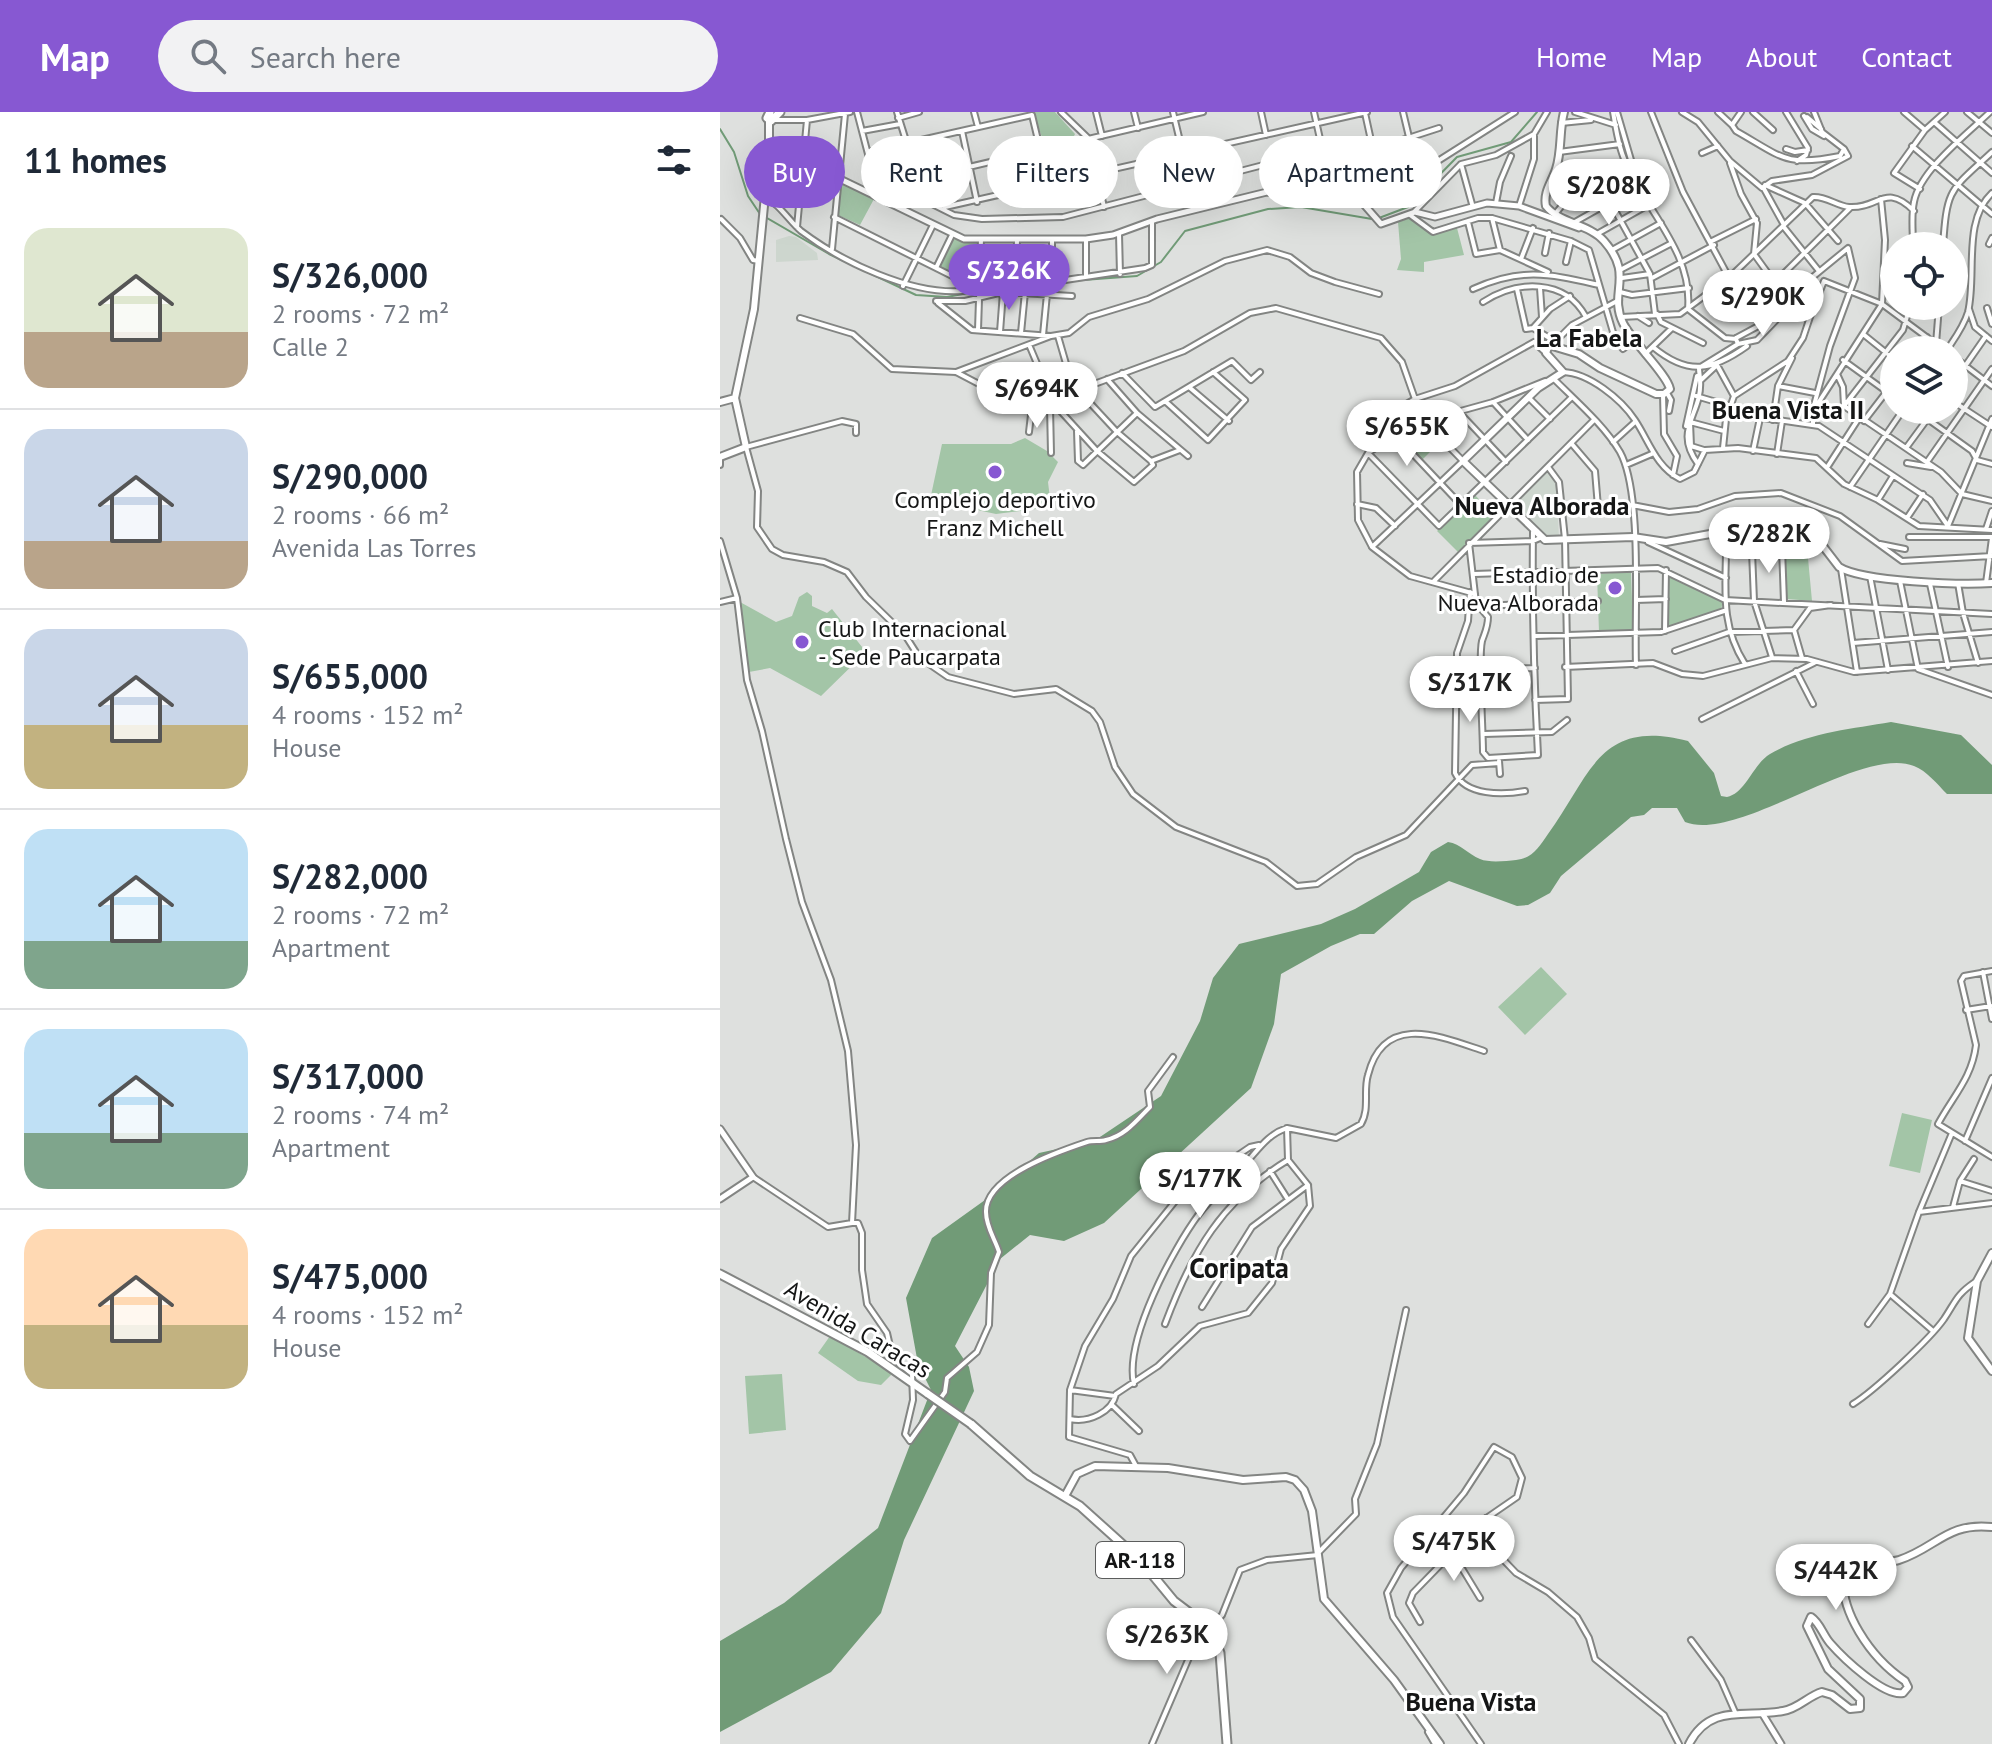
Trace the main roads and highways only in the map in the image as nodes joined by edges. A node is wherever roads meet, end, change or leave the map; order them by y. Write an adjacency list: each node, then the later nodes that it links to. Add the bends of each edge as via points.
1 (1564, 112): 6 (main road, via 1545,203 1555,214 1594,232 1612,250 1622,274 1621,317 1644,356 1669,384 1665,394 1552,345 1546,353 1563,372 1463,461 1536,540 1695,538 1755,517 1779,517 1812,531 1841,569 1870,576)
2 (773, 115): 3 (main road, via 749,343)
3 (735, 398): 4 (main road); 5 (main road, via 746,447)
4 (720, 402)
5 (720, 457)
6 (1989, 583)
7 (1992, 1253): 9 (main road, via 1977,1281 1968,1338)
8 (720, 1274): 10 (main road, Avenida Caracas / AR-118, bridge, via 868,1352 971,1424 1030,1476)
9 (1992, 1371)
10 (1065, 1496): 12 (main road, AR-118, via 1123,1543 1174,1601 1211,1629 1220,1653); 13 (main road, via 1077,1474 1087,1468 1136,1466 1243,1480 1293,1479 1305,1492 1320,1553 1321,1593 1394,1680)
11 (1992, 1527): 14 (main road, via 1952,1530 1897,1561 1855,1560 1844,1567 1843,1585 1862,1639 1905,1681 1903,1693 1890,1694 1857,1668 1811,1617 1807,1626 1828,1669 1860,1699 1860,1708 1850,1709 1822,1692 1790,1710 1713,1717)
12 (1227, 1744)
13 (1438, 1744)
14 (1689, 1744)

